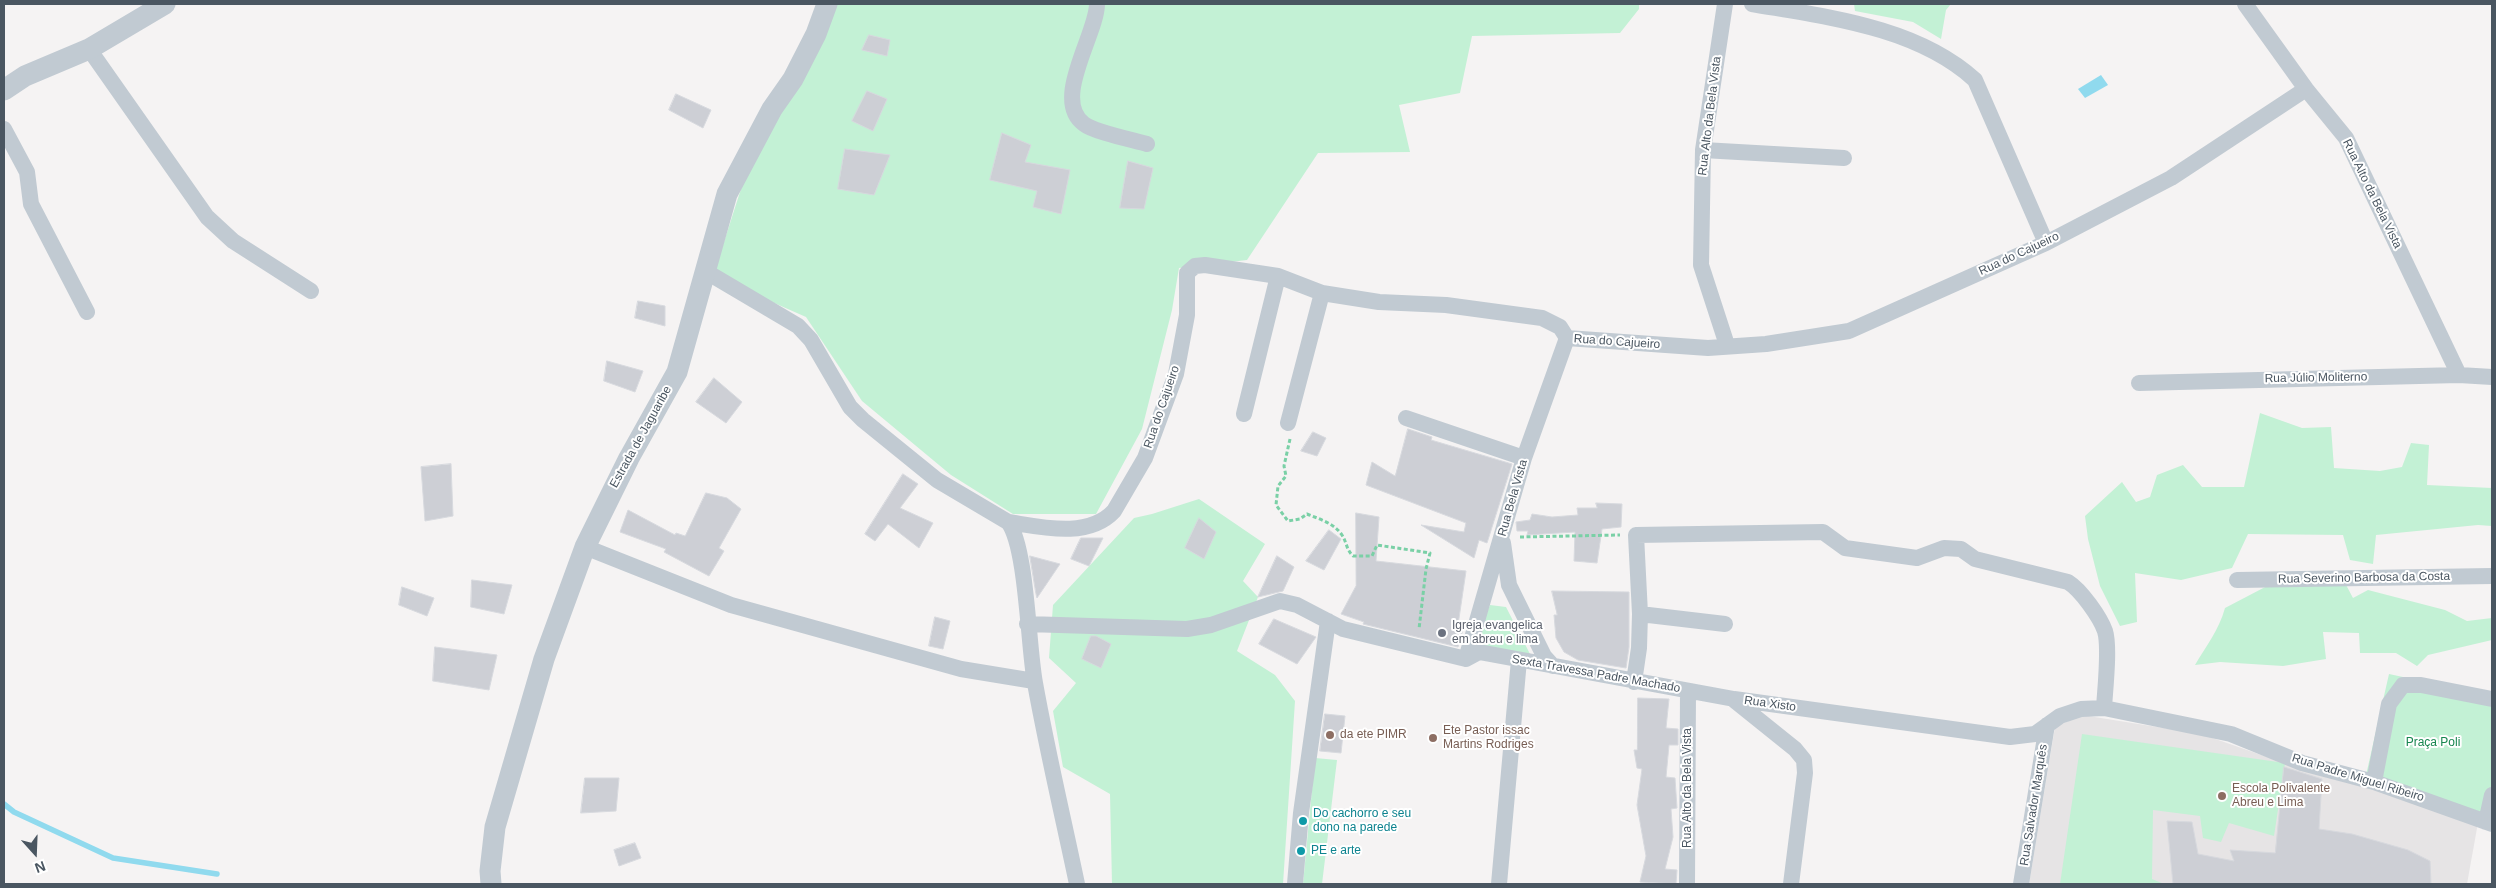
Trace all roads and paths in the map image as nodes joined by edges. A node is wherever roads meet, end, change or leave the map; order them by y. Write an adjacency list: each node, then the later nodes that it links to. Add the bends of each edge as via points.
1 (165, 4): 7 (street)
2 (827, 4): 15 (street, Estrada de Jaguaribe, via 793,79 772,109 727,194)
3 (1097, 4): 11 (street, via 1072,91 1074,108 1084,125)
4 (1725, 4): 12 (street, Rua Alto da Bela Vista)
5 (1752, 4): 14 (street, via 1828,17 1898,36 1958,65 1975,80)
6 (2245, 4): 8 (street, Rua Alto da Bela Vista)
7 (89, 49): 9 (street, via 25,76); 17 (street, via 207,217 233,241)
8 (2306, 89): 14 (street, Rua do Cajueiro, via 2171,178); 22 (street, Rua Alto da Bela Vista, via 2346,138)
9 (4, 90)
10 (4, 129): 19 (street, via 27,172 33,211)
11 (1147, 144)
12 (1704, 150): 13 (street); 21 (street, Rua Alto da Bela Vista, via 1701,265)
13 (1844, 158)
14 (2046, 242): 21 (street, Rua do Cajueiro, via 1849,331 1766,344)
15 (705, 272): 29 (street, via 798,326 820,353 850,407 863,420 937,480); 33 (street, Estrada de Jaguaribe, via 677,372)
16 (1278, 276): 18 (street, Rua do Cajueiro); 25 (street); 29 (street, Rua do Cajueiro, via 1205,265 1195,266 1188,273 1187,315 1176,374 1145,458 1107,518 1073,528)
17 (311, 291)
18 (1322, 294): 20 (street, Rua do Cajueiro, via 1379,302 1446,305 1542,318 1560,327); 27 (street)
19 (87, 312)
20 (1567, 338): 21 (street, Rua do Cajueiro, via 1708,348); 28 (street, Rua Bela Vista)
21 (1727, 345)
22 (2460, 375): 23 (street, Rua Júlio Moliterno); 24 (street, Rua Júlio Moliterno)
23 (2492, 377)
24 (2139, 383)
25 (1244, 414)
26 (1406, 418): 28 (street)
27 (1288, 423): 40 (path, via 1291,443 1284,466 1286,476 1278,486 1276,505 1288,521 1307,514 1327,522 1343,536 1346,550 1353,556 1372,556 1377,545 1430,552)
28 (1524, 458): 31 (street, Rua Bela Vista)
29 (1008, 522): 38 (street, via 1013,529 1023,579)
30 (1636, 535): 32 (path); 36 (street); 49 (street, via 1823,532 1845,548 1917,558 1944,548 1961,549 1975,559 2068,582 2087,602 2105,632)
31 (1502, 536): 41 (street, Rua Bela Vista); 43 (street, via 1509,584 1540,648)
32 (1520, 537)
33 (585, 547): 44 (street, via 731,605 961,670); 55 (street, Estrada de Jaguaribe, via 544,659 495,826 490,871)
34 (2492, 576): 35 (street, Rua Severino Barbosa da Costa)
35 (2236, 580)
36 (1640, 614): 39 (street); 45 (street)
37 (1328, 621): 38 (street, Sexta Travessa Padre Machado, via 1297,605 1280,601 1187,629); 40 (street, Sexta Travessa Padre Machado, via 1343,629); 57 (street, via 1300,813)
38 (1027, 624): 44 (street)
39 (1726, 624)
40 (1416, 647): 41 (street, Sexta Travessa Padre Machado)
41 (1466, 659): 42 (street, Sexta Travessa Padre Machado, via 1479,652)
42 (1519, 660): 43 (street, Sexta Travessa Padre Machado); 58 (street)
43 (1553, 666): 45 (street, Sexta Travessa Padre Machado)
44 (1034, 681): 56 (street)
45 (1634, 682): 46 (street, Sexta Travessa Padre Machado)
46 (1688, 691): 48 (street, Sexta Travessa Padre Machado); 59 (street, Rua Alto da Bela Vista)
47 (2492, 699): 52 (street, via 2421,685 2403,685 2389,704)
48 (1734, 700): 51 (street, Rua Xisto, via 2010,737); 60 (street, Rua Xisto, via 1796,749 1804,760)
49 (2104, 708): 50 (street, Rua Padre Miguel Ribeiro, via 2081,709 2060,716); 52 (street, Rua Padre Miguel Ribeiro, via 2231,734 2302,763)
50 (2047, 725): 51 (street, Rua Padre Miguel Ribeiro, via 2034,734); 61 (street, Rua Salvador Marquês)
51 (2023, 736)
52 (2374, 782): 54 (street, Rua Padre Miguel Ribeiro)
53 (2492, 794): 54 (street)
54 (2489, 823)
55 (492, 884)
56 (1077, 884)
57 (1295, 884)
58 (1499, 884)
59 (1687, 884)
60 (1791, 884)
61 (2021, 884)

